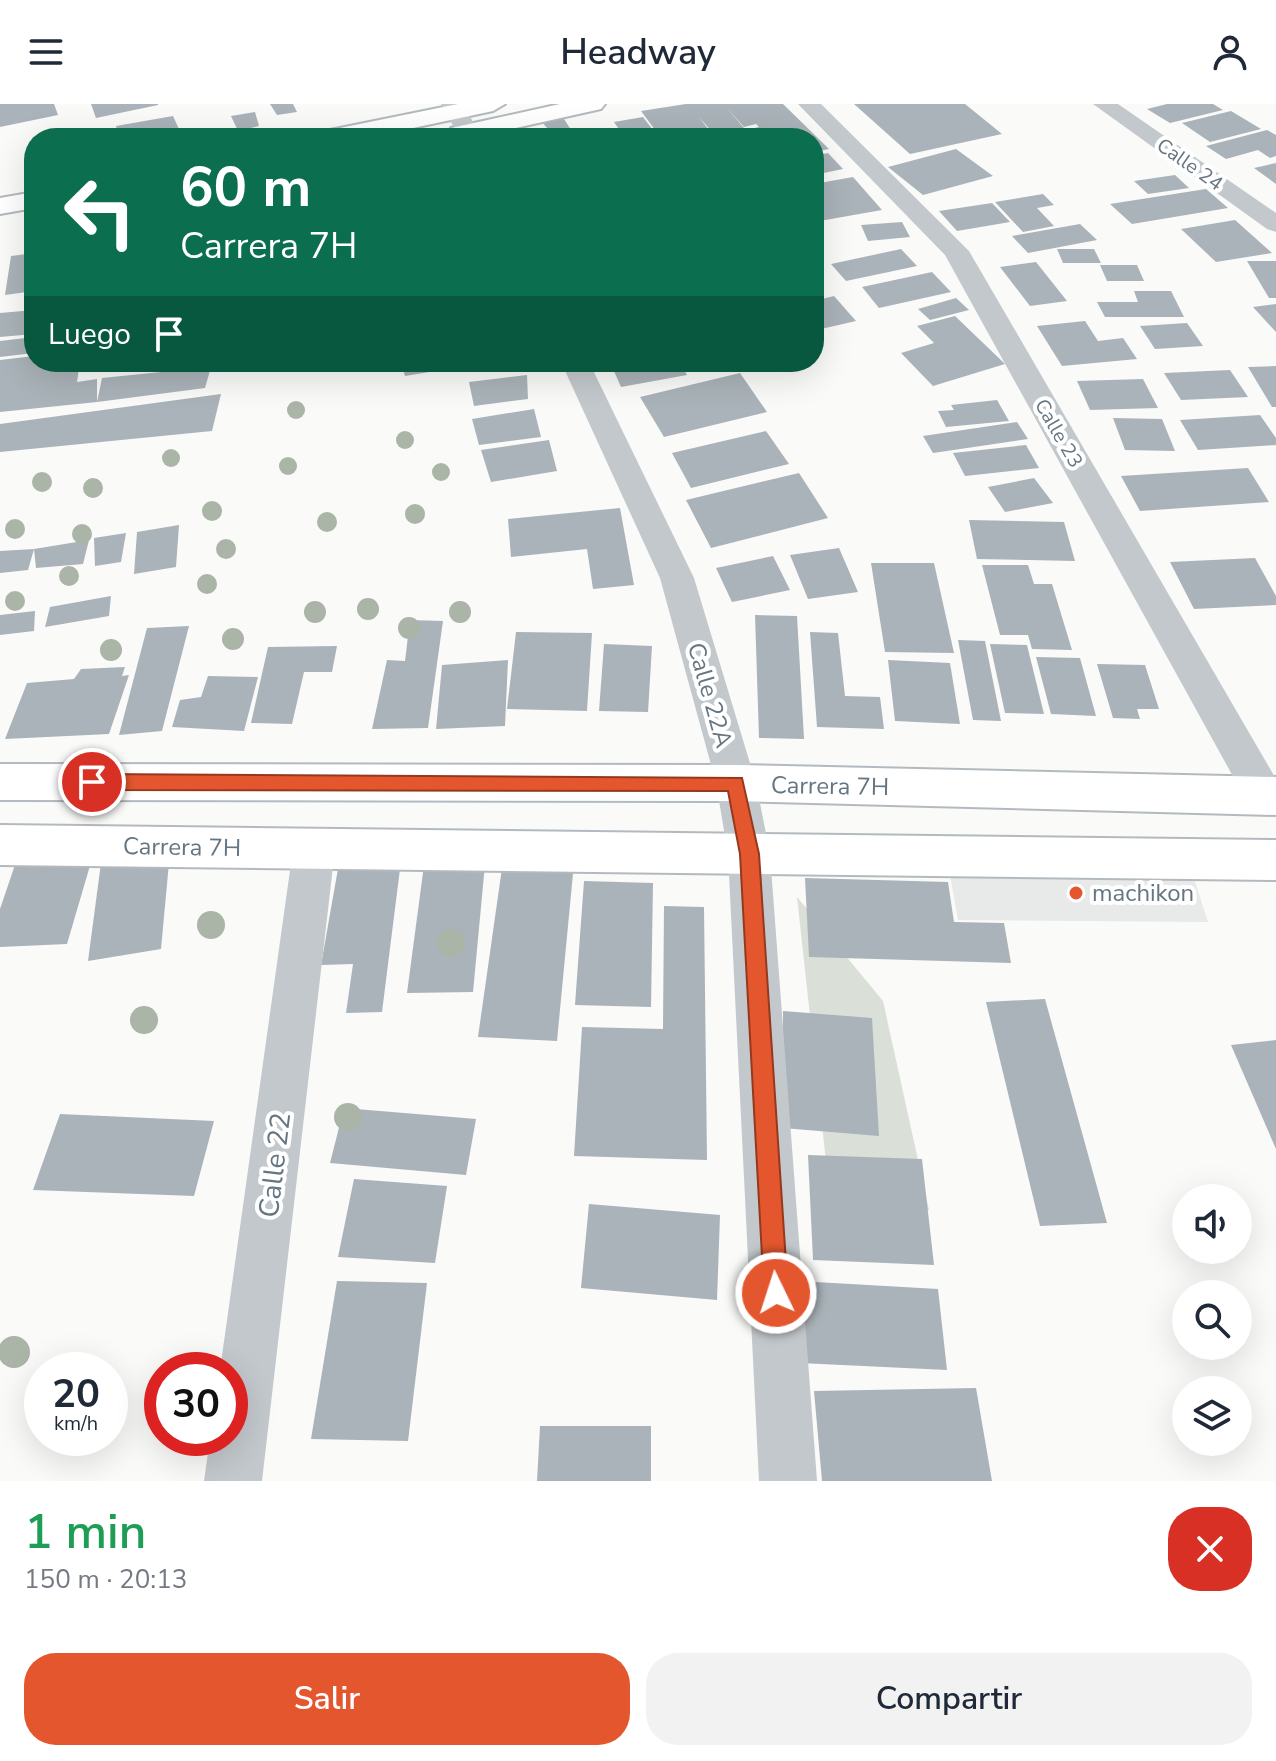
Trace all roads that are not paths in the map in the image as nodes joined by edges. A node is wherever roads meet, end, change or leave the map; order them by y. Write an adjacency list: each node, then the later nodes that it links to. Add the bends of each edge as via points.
1 (493, 104): 5 (street)
2 (593, 104): 5 (street)
3 (809, 104): 15 (street, Calle 23, via 956,251)
4 (1104, 104): 11 (street, Calle 24)
5 (462, 121): 6 (street)
6 (408, 128)
7 (24, 202): 8 (street)
8 (0, 206)
9 (24, 218): 10 (street)
10 (0, 223)
11 (1276, 224)
12 (580, 372): 14 (street, Calle 22A, via 677,578)
13 (0, 782): 14 (street, Carrera 7H)
14 (736, 783): 15 (street, Carrera 7H); 18 (street, Calle 22A)
15 (1270, 797)
16 (0, 845): 17 (street, Carrera 7H)
17 (314, 849): 18 (street, Carrera 7H); 20 (street, Calle 22)
18 (749, 854): 19 (street, Carrera 7H); 21 (street, Calle 22A)
19 (1276, 860)
20 (233, 1481)
21 (788, 1481)

